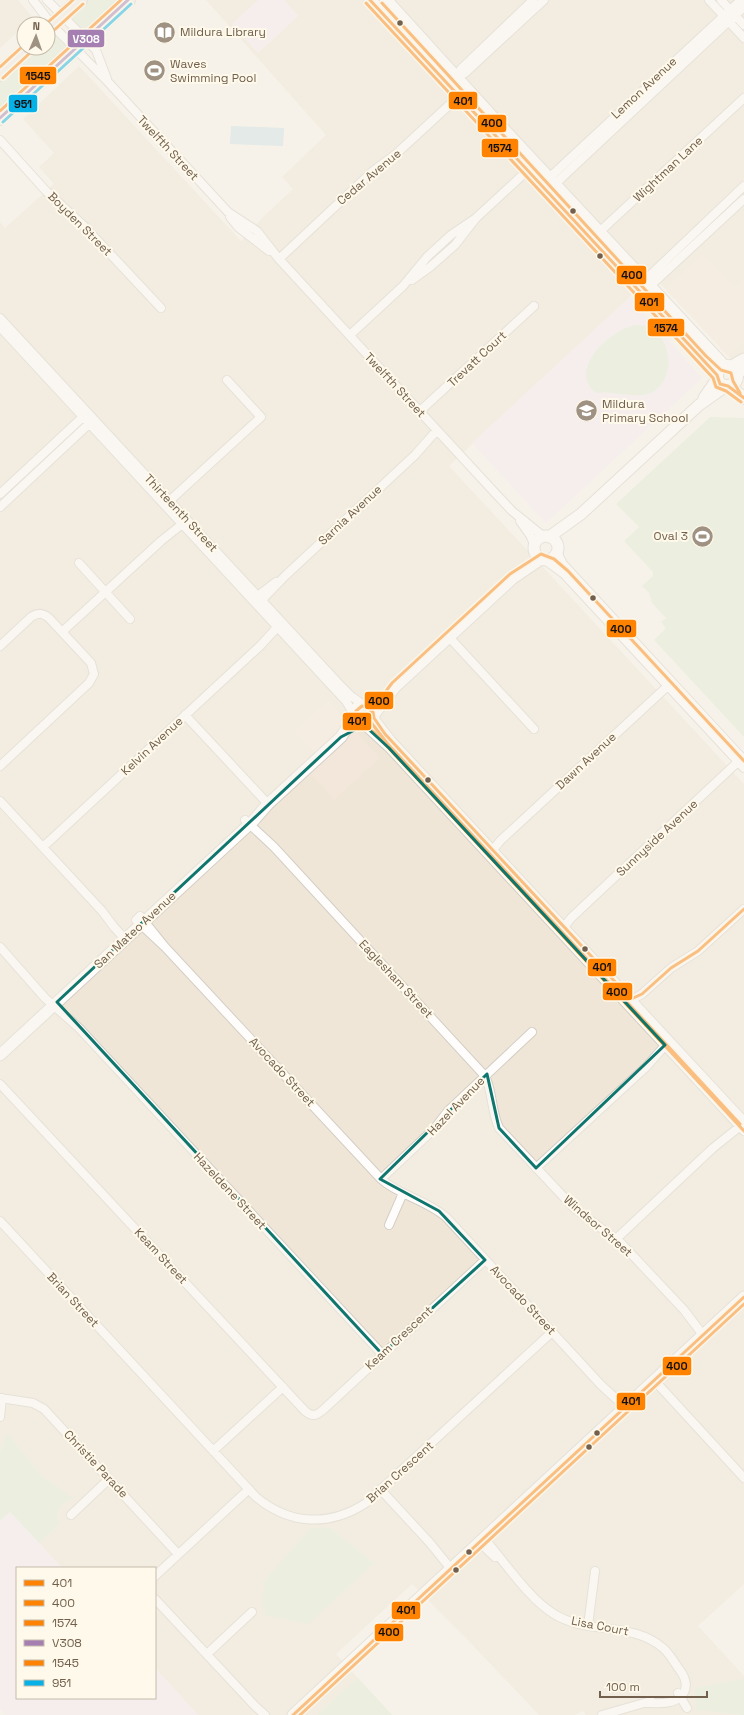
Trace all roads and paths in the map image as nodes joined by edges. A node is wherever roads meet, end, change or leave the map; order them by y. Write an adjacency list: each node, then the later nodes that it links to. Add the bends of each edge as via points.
1 (33, 0): 13 (street, Twelfth Street)
2 (47, 0): 14 (street, Twelfth Street)
3 (80, 0): 16 (highway)
4 (128, 0): 20 (highway)
5 (370, 0): 25 (main road)
6 (386, 0): 25 (main road)
7 (534, 0): 25 (street, via 461,69)
8 (544, 0): 25 (street, via 465,73)
9 (709, 0): 15 (street)
10 (721, 0): 15 (street)
11 (741, 0): 15 (street, Lemon Avenue)
12 (744, 7): 15 (street, Lemon Avenue)
13 (48, 16)
14 (52, 16)
15 (730, 16): 18 (street); 21 (street); 32 (street, Lemon Avenue)
16 (56, 21)
17 (56, 24): 20 (street, Twelfth Street)
18 (744, 25)
19 (56, 26): 22 (street, Twelfth Street)
20 (85, 38): 22 (highway); 26 (street, Twelfth Street, via 97,53)
21 (744, 38)
22 (74, 48): 26 (street, Twelfth Street); 29 (highway)
23 (19, 56): 24 (highway)
24 (0, 74)
25 (452, 81): 27 (main road); 32 (main road)
26 (109, 83): 41 (street, Twelfth Street, via 228,212 238,227)
27 (459, 96): 31 (main road); 41 (street, Cedar Avenue, via 396,154 373,171)
28 (744, 98): 39 (street, Wightman Lane)
29 (0, 118)
30 (0, 140): 44 (street, Boyden Street, via 46,191 84,226)
31 (528, 170): 32 (main road); 47 (street, via 476,218 439,259 403,286)
32 (549, 183): 39 (main road)
33 (744, 186): 35 (street)
34 (744, 199): 36 (street)
35 (723, 206): 36 (street); 37 (street)
36 (729, 213): 38 (street)
37 (700, 228): 38 (street); 40 (street)
38 (706, 234): 40 (street)
39 (595, 236): 42 (main road)
40 (679, 253): 42 (street)
41 (279, 259): 47 (street, Twelfth Street)
42 (644, 286): 49 (main road)
43 (534, 306): 53 (street, Trevatt Court)
44 (161, 308)
45 (0, 318): 54 (street, Thirteenth Street)
46 (0, 327): 54 (street, Thirteenth Street)
47 (350, 335): 53 (street, Twelfth Street)
48 (744, 359): 49 (street)
49 (729, 376): 51 (main road); 52 (main road); 61 (street)
50 (227, 380): 58 (street, via 261,417)
51 (744, 390)
52 (744, 398)
53 (420, 412): 56 (street, Twelfth Street)
54 (85, 415): 55 (street, Thirteenth Street); 57 (street)
55 (92, 421): 58 (street, Thirteenth Street); 59 (street)
56 (439, 432): 60 (street, Twelfth Street); 68 (street, Sarnia Avenue)
57 (0, 494)
58 (167, 503): 62 (street, Thirteenth Street)
59 (0, 507)
60 (512, 511): 63 (street, Twelfth Street); 65 (street, Twelfth Street, via 530,535)
61 (581, 514): 63 (street); 64 (street, via 563,537)
62 (183, 520): 67 (street); 68 (street, Thirteenth Street)
63 (546, 536): 64 (street, via 555,540); 65 (street, via 537,539)
64 (557, 550): 65 (street, via 552,558); 74 (street, Twelfth Street, via 563,564)
65 (538, 554): 72 (street); 74 (street, Twelfth Street, via 564,574)
66 (79, 563): 67 (street)
67 (106, 593): 69 (street); 71 (street)
68 (257, 600): 70 (street, Thirteenth Street)
69 (130, 619)
70 (281, 626): 76 (street, Thirteenth Street, via 351,696); 77 (street, Kelvin Avenue); 79 (street, Thirteenth Street, via 346,701)
71 (63, 631): 73 (street, via 46,615 38,614 31,617); 82 (street, via 91,662 94,674 89,683)
72 (449, 637): 75 (street); 80 (street)
73 (0, 646)
74 (670, 684): 81 (street, Twelfth Street); 87 (street, Dawn Avenue)
75 (395, 687): 76 (street); 78 (street)
76 (365, 705): 78 (street, via 371,708); 79 (street, via 356,709)
77 (185, 715): 84 (street); 86 (street, Kelvin Avenue)
78 (374, 716): 79 (street, via 370,723); 87 (street, Thirteenth Street, via 385,734)
79 (359, 720): 84 (street, San Mateo Avenue); 87 (street, Thirteenth Street, via 378,736)
80 (534, 729)
81 (742, 762): 90 (street, Sunnyside Avenue)
82 (0, 766)
83 (0, 801): 86 (street)
84 (268, 804): 85 (street, San Mateo Avenue)
85 (249, 820): 89 (street, San Mateo Avenue); 99 (street, Eaglesham Street)
86 (43, 847): 91 (street)
87 (489, 851): 90 (street, Thirteenth Street)
88 (744, 909): 94 (street, via 704,946 671,968)
89 (140, 920): 91 (street, San Mateo Avenue); 106 (street, Avocado Street)
90 (560, 927): 94 (street, Thirteenth Street)
91 (125, 935): 93 (street, San Mateo Avenue)
92 (0, 947): 93 (street, Hazeldene Street)
93 (53, 1002): 97 (street, San Mateo Avenue); 98 (street, San Mateo Avenue); 115 (street, Hazeldene Street, via 67,1011 79,1028)
94 (632, 1004): 96 (street, Thirteenth Street)
95 (532, 1032): 99 (street, Hazel Avenue)
96 (669, 1045): 104 (street, Thirteenth Street); 105 (street)
97 (0, 1046)
98 (0, 1055)
99 (485, 1076): 103 (street, Eaglesham Street, via 489,1084); 106 (street, Hazel Avenue, via 444,1115 434,1129)
100 (0, 1080): 102 (street, Keam Street)
101 (0, 1084): 102 (street, Keam Street)
102 (10, 1093): 118 (street, Keam Street)
103 (496, 1122): 105 (street, Windsor Street)
104 (742, 1123): 110 (street)
105 (536, 1168): 110 (street, Windsor Street, via 574,1208)
106 (380, 1179): 107 (street, Avocado Street)
107 (403, 1193): 109 (street); 111 (street, Avocado Street, via 439,1211)
108 (0, 1221): 116 (street, Brian Street)
109 (389, 1225)
110 (616, 1238): 114 (street, Windsor Street)
111 (485, 1260): 113 (street, Avocado Street); 115 (street, Keam Crescent)
112 (744, 1297): 114 (street)
113 (552, 1332): 120 (street, Avocado Street); 127 (street, Brian Crescent)
114 (705, 1333): 117 (street)
115 (382, 1354): 121 (street, Keam Crescent)
116 (146, 1378): 123 (street, Brian Crescent)
117 (654, 1380): 120 (street); 124 (street)
118 (283, 1387): 121 (street, Keam Street, via 305,1411); 123 (street)
119 (1, 1398): 122 (street); 125 (street, Christie Parade, via 33,1403 44,1409)
120 (623, 1409): 129 (street)
121 (314, 1416)
122 (0, 1417)
123 (213, 1451): 126 (street, Brian Crescent)
124 (744, 1478)
125 (109, 1479): 128 (street); 130 (street, Christie Parade)
126 (249, 1489): 127 (street, Brian Crescent, via 264,1503 281,1513 310,1520 329,1519 348,1513 366,1503); 130 (street)
127 (381, 1490): 131 (street)
128 (71, 1515)
129 (481, 1540): 131 (street); 136 (street, Lisa Court, via 552,1613)
130 (178, 1554): 133 (street)
131 (452, 1567): 143 (street)
132 (595, 1571): 136 (street)
133 (156, 1575)
134 (156, 1600): 137 (street)
135 (252, 1612): 137 (street)
136 (588, 1626): 138 (street, Lisa Court, via 631,1632 648,1638 668,1653 678,1667)
137 (207, 1654): 139 (street)
138 (680, 1695): 140 (street); 144 (street)
139 (255, 1706): 141 (street); 142 (street)
140 (687, 1711)
141 (261, 1715)
142 (265, 1715)
143 (293, 1715)
144 (602, 1715)

